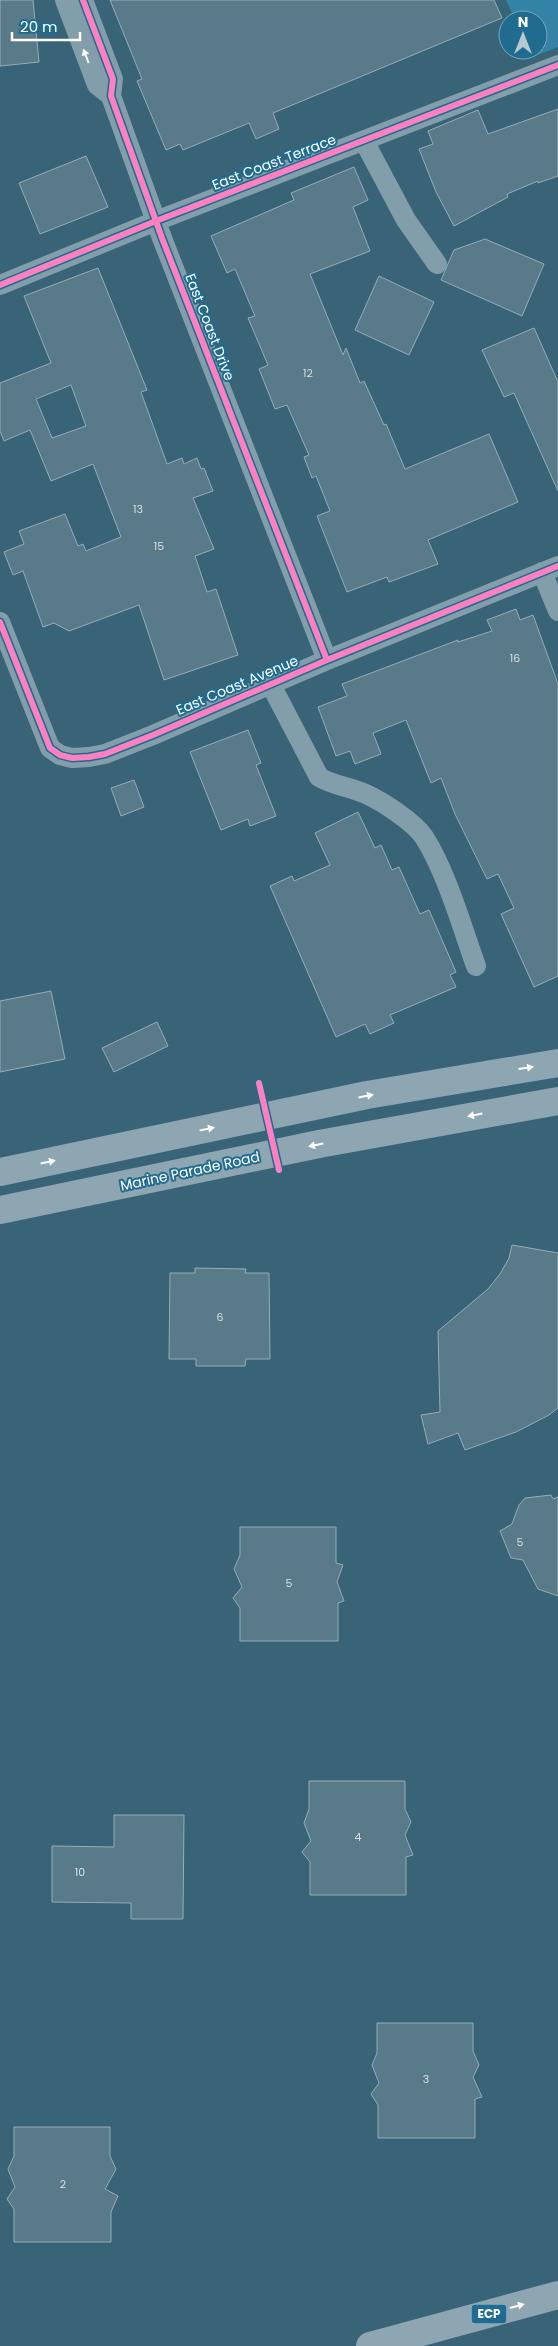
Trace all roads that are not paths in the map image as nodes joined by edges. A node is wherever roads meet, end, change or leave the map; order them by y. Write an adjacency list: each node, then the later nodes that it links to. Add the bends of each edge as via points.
1 (65, 0): 4 (street, East Coast Drive, one-way to 1, via 97,85)
2 (83, 0): 4 (street, East Coast Drive, via 113,79)
3 (558, 65): 5 (street, East Coast Terrace)
4 (111, 96): 6 (street, East Coast Drive)
5 (364, 141): 6 (street, East Coast Terrace); 7 (street, via 406,220)
6 (156, 221): 8 (street, East Coast Terrace); 12 (street, East Coast Drive)
7 (437, 264)
8 (0, 285)
9 (550, 569): 10 (street, East Coast Avenue); 12 (street, East Coast Avenue)
10 (558, 611)
11 (0, 622): 13 (street, East Coast Avenue, via 50,748 72,758 104,754)
12 (327, 660): 13 (street, East Coast Avenue)
13 (271, 685): 14 (street, East Coast Avenue, via 319,777 366,794 400,815 423,836 437,862)
14 (476, 966)
15 (558, 1063): 17 (main road, one-way to 15, via 367,1095)
16 (558, 1101): 18 (main road, Marine Parade Road, one-way to 18, via 319,1144)
17 (0, 1172)
18 (0, 1210)
19 (558, 2295): 20 (highway, ECP, one-way to 19)
20 (370, 2346)

